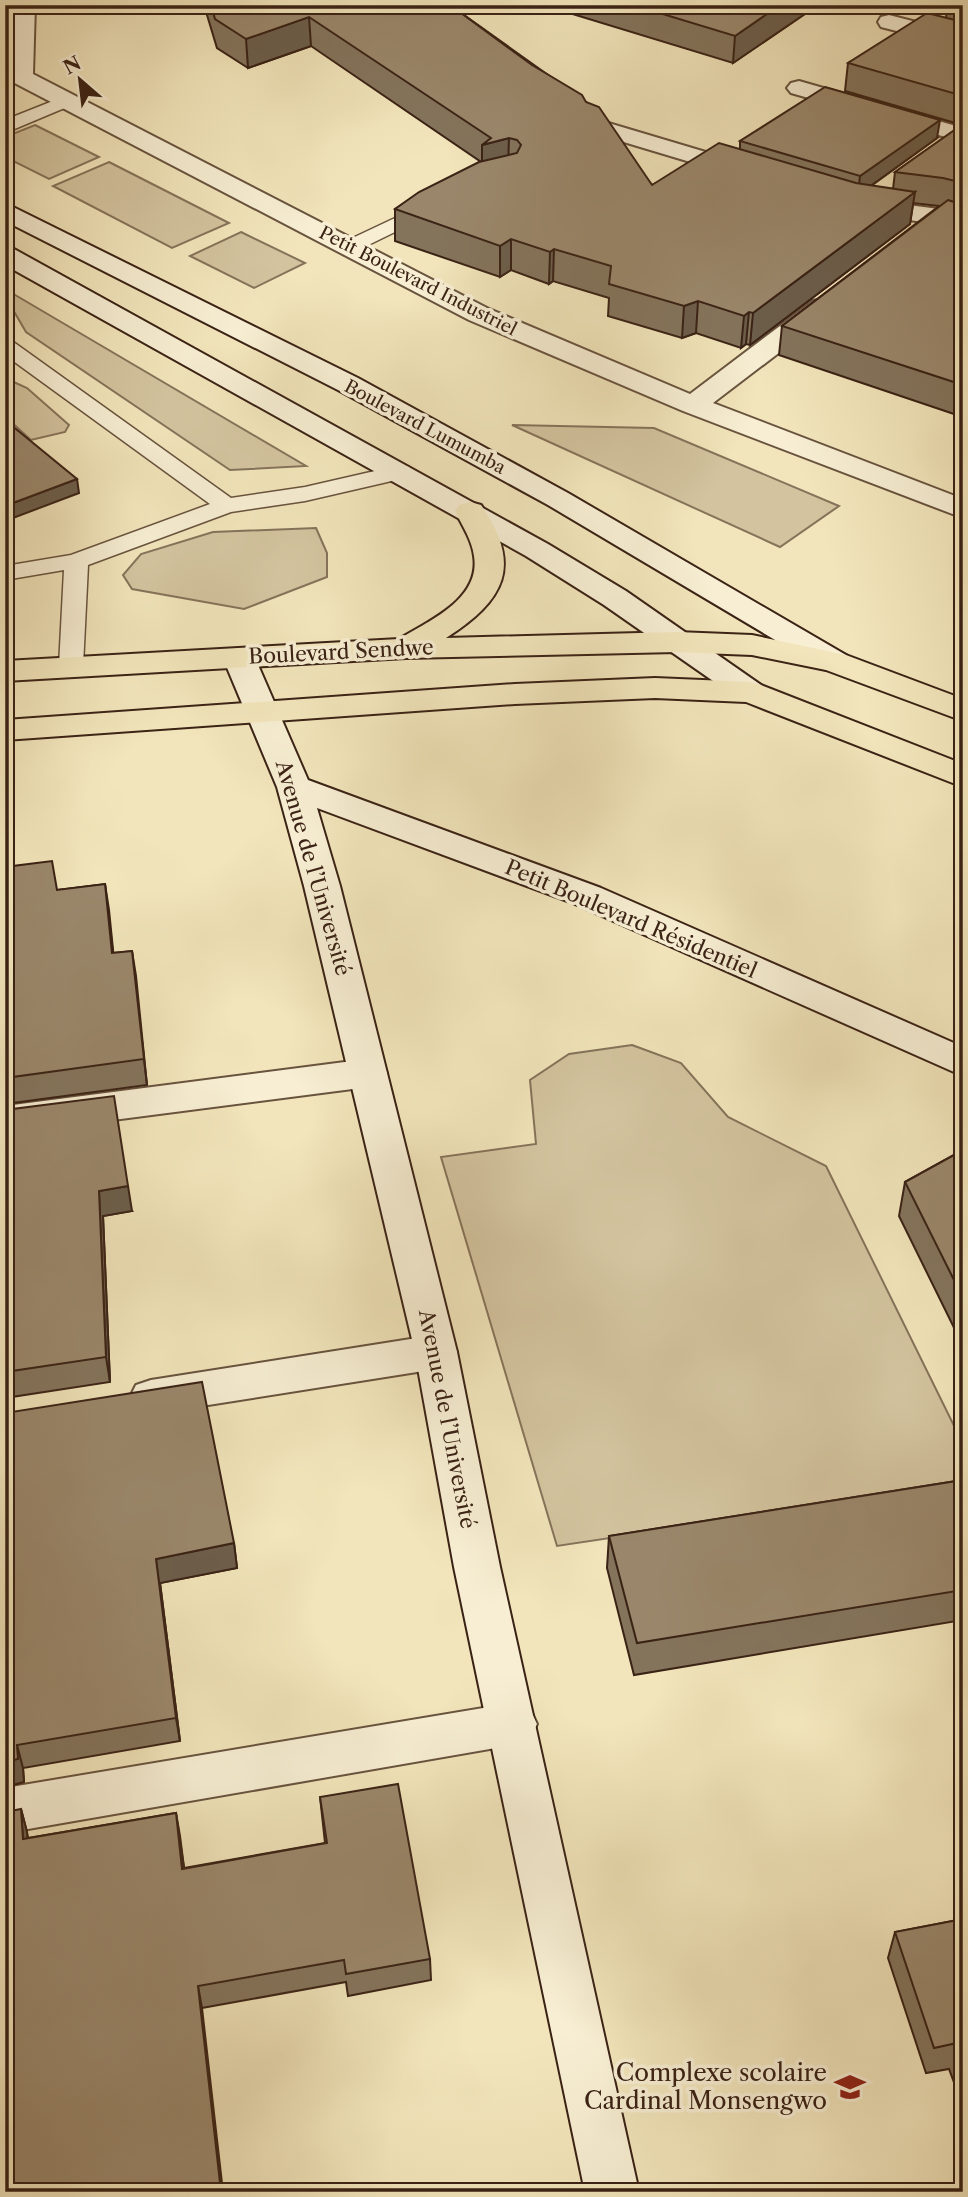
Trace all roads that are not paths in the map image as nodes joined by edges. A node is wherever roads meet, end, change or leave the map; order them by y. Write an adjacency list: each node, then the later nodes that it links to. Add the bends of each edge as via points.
1 (24, 5): 4 (street)
2 (889, 22): 3 (street)
3 (963, 41)
4 (13, 73): 6 (street, Petit Boulevard Industriel)
5 (799, 88): 9 (street)
6 (68, 100): 8 (lane); 19 (street, Petit Boulevard Industriel)
7 (595, 126): 11 (street)
8 (5, 127)
9 (962, 134): 10 (street)
10 (939, 151)
11 (769, 178)
12 (895, 183): 15 (street)
13 (449, 198): 19 (lane)
14 (835, 199): 15 (street)
15 (862, 207): 17 (street)
16 (5, 212): 33 (street, Boulevard Lumumba, via 359,391 558,499)
17 (951, 220): 18 (street)
18 (907, 242)
19 (349, 247): 23 (street, Petit Boulevard Industriel, via 478,314)
20 (5, 254): 24 (street)
21 (843, 291): 23 (street)
22 (5, 345): 25 (lane)
23 (693, 405): 26 (street, Petit Boulevard Industriel)
24 (401, 472): 25 (lane); 27 (street)
25 (227, 506): 28 (lane)
26 (963, 509)
27 (470, 511): 30 (street, via 615,598); 31 (highway, via 491,559 487,586 459,616)
28 (76, 561): 29 (lane); 34 (lane)
29 (5, 573)
30 (677, 642): 31 (highway, Boulevard Sendwe); 33 (highway, Boulevard Lumumba, via 752,645); 36 (street)
31 (406, 648): 32 (highway, Boulevard Sendwe)
32 (239, 657): 34 (highway, Boulevard Sendwe); 38 (street, Avenue de l’Université)
33 (835, 662): 37 (highway, Boulevard Lumumba)
34 (71, 666): 35 (highway, Boulevard Sendwe)
35 (5, 671)
36 (750, 692): 38 (highway, via 656,688 515,694); 40 (highway)
37 (963, 711)
38 (263, 714): 39 (highway); 41 (street, Avenue de l’Université)
39 (5, 730)
40 (963, 776)
41 (294, 787): 42 (street, Petit Boulevard Résidentiel, via 588,897); 43 (street, Avenue de l’Université)
42 (963, 1063)
43 (368, 1073): 44 (street); 45 (street, Avenue de l’Université)
44 (5, 1121)
45 (436, 1352): 46 (street); 47 (street, Avenue de l’Université)
46 (113, 1403)
47 (513, 1724): 48 (street); 49 (street, Avenue de l’Université)
48 (5, 1811)
49 (612, 2192)

